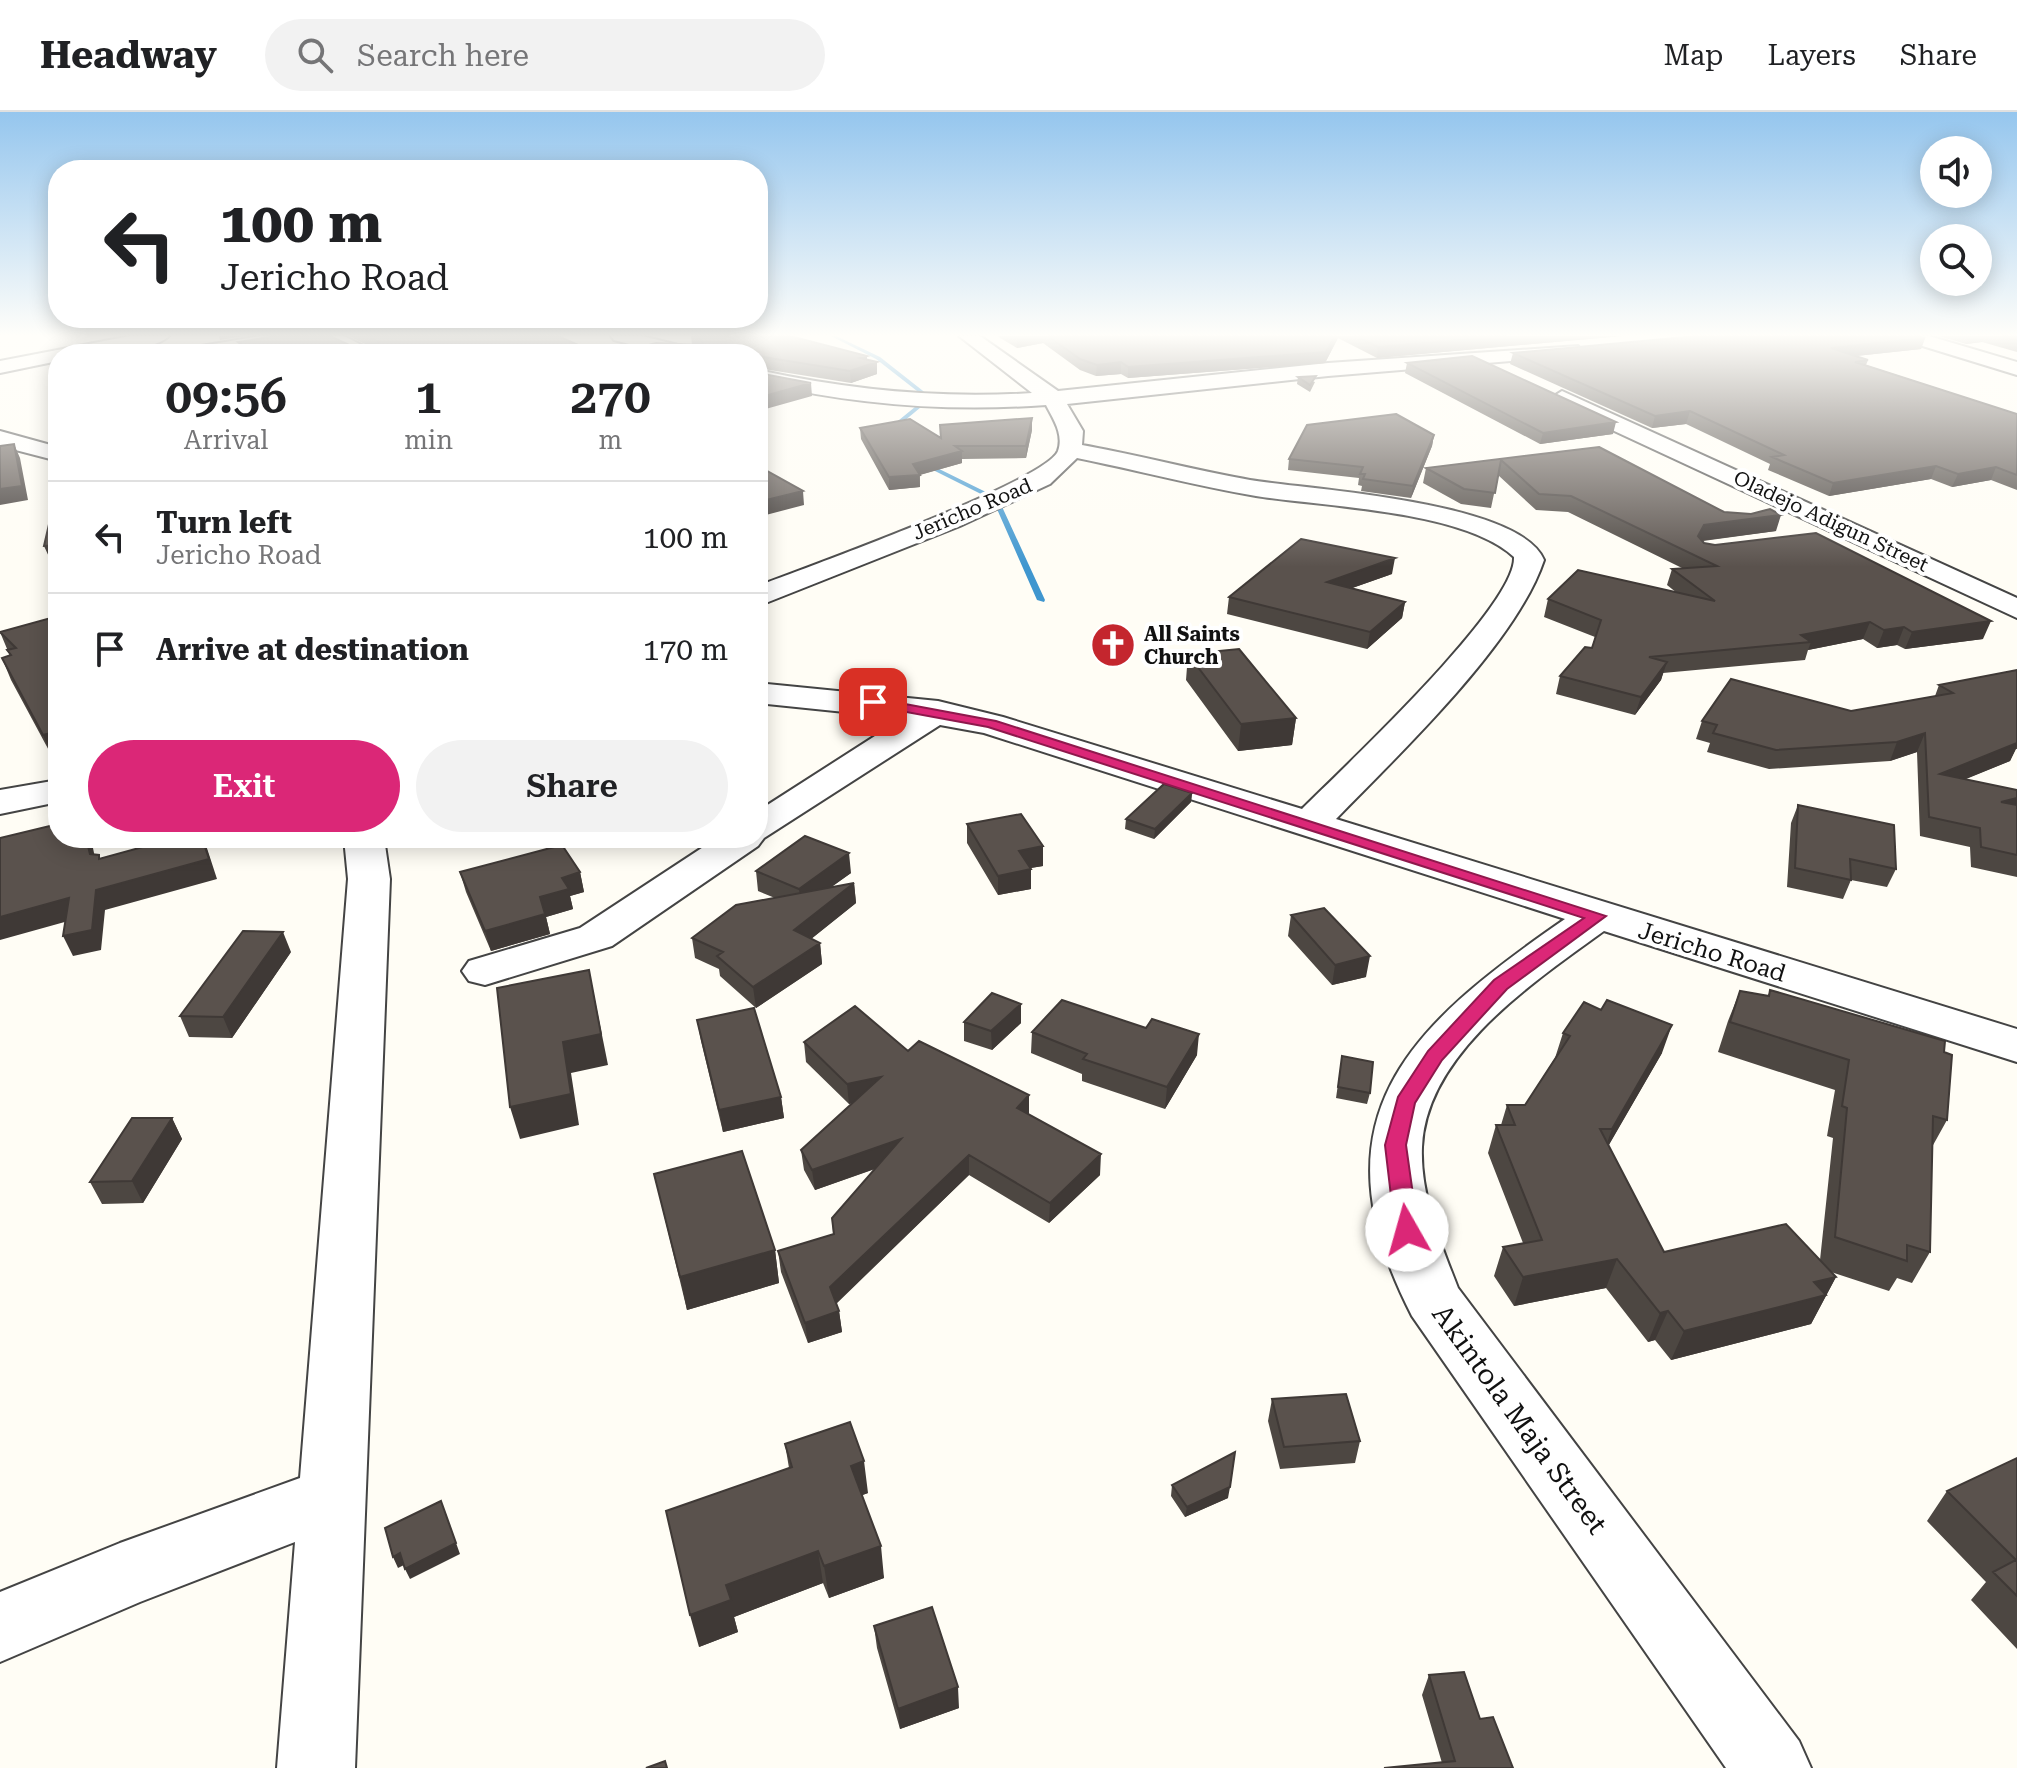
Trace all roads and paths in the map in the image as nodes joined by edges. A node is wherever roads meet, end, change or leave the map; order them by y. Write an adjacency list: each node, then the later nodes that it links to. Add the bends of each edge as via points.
1 (1063, 413): 4 (street)
2 (1595, 413): 6 (street, Oladejo Adigun Street)
3 (0, 438): 5 (street)
4 (1070, 450): 8 (street, Jericho Road, via 1041,479); 15 (street, via 1456,520 1501,536 1528,554 1523,577 1462,664)
5 (48, 452)
6 (1856, 532): 7 (street); 9 (street, Oladejo Adigun Street)
7 (1810, 538)
8 (768, 593)
9 (2017, 609)
10 (768, 694): 11 (street, Jericho Road)
11 (938, 711): 14 (street); 15 (street, Jericho Road)
12 (48, 793): 13 (street)
13 (0, 802)
14 (768, 822)
15 (1309, 824): 18 (street, Jericho Road)
16 (365, 848): 21 (street, via 369,879)
17 (729, 848): 19 (street, via 596,937)
18 (1597, 916): 20 (street, Jericho Road); 24 (street, Akintola Maja Street, via 1500,984 1435,1055 1405,1102 1396,1145 1407,1230 1433,1299)
19 (485, 971)
20 (2017, 1046)
21 (333, 1497): 22 (street); 23 (street)
22 (0, 1627)
23 (316, 1768)
24 (1772, 1768)

